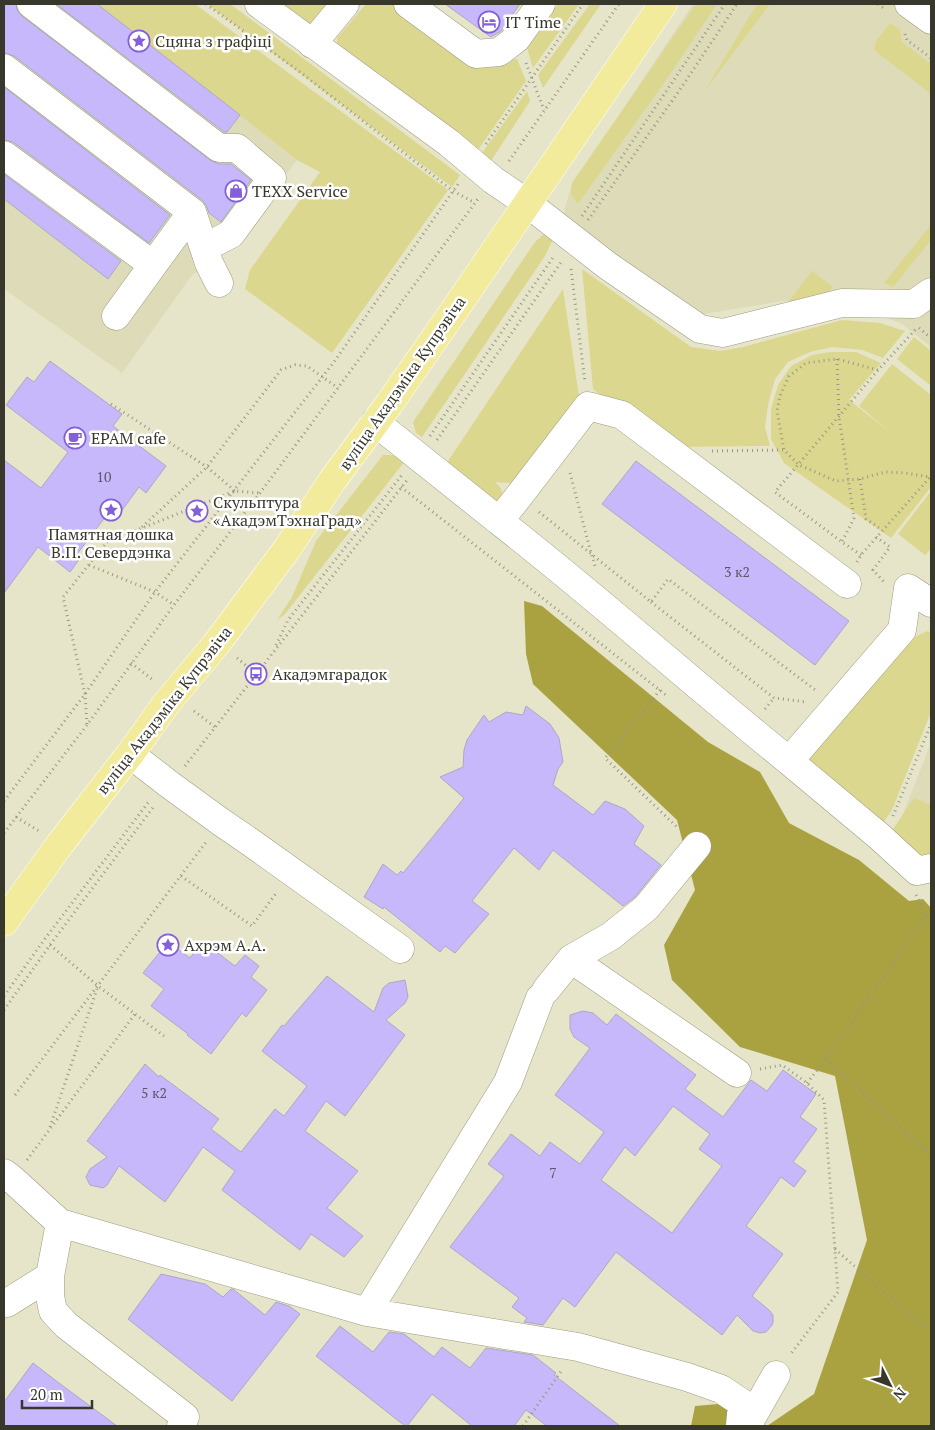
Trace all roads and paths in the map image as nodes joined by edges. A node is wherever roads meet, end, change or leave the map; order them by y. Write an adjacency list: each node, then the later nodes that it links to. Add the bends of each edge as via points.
1 (31, 4): 26 (street, via 219,148 237,148 272,178 231,234)
2 (206, 4): 21 (path, via 300,72)
3 (258, 4): 15 (street)
4 (345, 4): 15 (street)
5 (408, 4): 14 (street, via 476,54 499,52)
6 (541, 4): 14 (street)
7 (583, 4): 17 (path)
8 (619, 4): 18 (path)
9 (663, 4): 23 (main road, вуліца Акадэміка Купрэвіча)
10 (726, 4): 25 (path)
11 (737, 4): 25 (path)
12 (909, 4): 13 (street)
13 (931, 20)
14 (516, 39): 17 (path)
15 (312, 44): 20 (street, via 449,143)
16 (4, 68): 24 (street)
17 (532, 78): 18 (path); 20 (path)
18 (544, 110): 20 (path, via 503,170)
19 (4, 155): 27 (street)
20 (483, 172): 21 (path); 22 (path); 23 (street)
21 (453, 191): 22 (path); 36 (path)
22 (475, 203): 37 (path)
23 (527, 203): 25 (street); 41 (main road, вуліца Акадэміка Купрэвіча)
24 (192, 212): 26 (street); 27 (street)
25 (570, 242): 29 (street, via 700,329 723,334 842,303 914,304); 39 (path); 45 (path); 45 (path)
26 (204, 248): 28 (street)
27 (153, 264): 30 (street)
28 (219, 282)
29 (931, 292)
30 (116, 316)
31 (918, 327): 35 (path)
32 (931, 332): 33 (path)
33 (928, 336)
34 (837, 358): 35 (path); 40 (path); 43 (path, via 806,363 789,376 778,410)
35 (878, 370): 40 (path)
36 (323, 377): 37 (path); 47 (path, via 307,366 295,365 281,370); 52 (path)
37 (338, 388): 53 (path)
38 (110, 404): 47 (path)
39 (588, 406): 42 (street); 63 (street, via 622,415)
40 (839, 417): 46 (path); 49 (path)
41 (375, 422): 45 (street); 76 (main road, вуліца Акадэміка Купрэвіча, via 287,549)
42 (561, 441): 54 (street); 60 (path)
43 (784, 450): 44 (path); 46 (path)
44 (708, 451)
45 (420, 458): 51 (path); 55 (street); 69 (path, via 288,620)
46 (799, 465): 49 (path, via 836,481); 59 (path, via 775,492)
47 (207, 467): 52 (path); 56 (path)
48 (931, 476): 50 (path, via 884,472); 57 (path)
49 (848, 479): 50 (path); 59 (path, via 854,518)
50 (860, 479): 57 (path, via 866,518)
51 (401, 487): 69 (path); 70 (path)
52 (234, 491): 53 (path); 56 (path); 65 (path)
53 (260, 493): 68 (path)
54 (519, 496): 55 (street); 60 (path)
55 (498, 521): 77 (street)
56 (140, 530): 61 (path, via 107,542)
57 (882, 530): 58 (path)
58 (876, 538): 59 (path, via 861,554); 64 (path, via 890,547 874,570 891,589)
59 (842, 542)
60 (591, 553): 62 (path); 66 (path)
61 (88, 566): 65 (path); 71 (path, via 64,597)
62 (597, 570)
63 (847, 584)
64 (908, 588): 67 (street); 73 (street, via 902,630)
65 (155, 592): 68 (path); 71 (path)
66 (651, 602): 73 (path, via 774,698); 73 (path, via 668,579)
67 (931, 603)
68 (174, 605): 75 (path)
69 (272, 652): 78 (path)
70 (660, 690): 72 (path); 83 (path, via 605,758)
71 (85, 694): 75 (path); 79 (path)
72 (668, 696)
73 (836, 706): 77 (street)
74 (931, 724): 82 (path, via 894,816)
75 (87, 725): 81 (path)
76 (130, 754): 78 (street); 90 (main road, вуліца Акадэміка Купрэвіча)
77 (789, 761): 82 (street)
78 (170, 785): 80 (street); 91 (path); 95 (path, via 153,795)
79 (4, 801)
80 (221, 822): 85 (street); 86 (path)
81 (4, 833)
82 (880, 837): 84 (street, via 917,871)
83 (697, 846): 93 (street, via 646,908 611,936)
84 (931, 868)
85 (292, 872): 86 (path, via 252,926); 92 (street)
86 (181, 876): 94 (path)
87 (915, 892): 88 (path)
88 (926, 916): 89 (path); 99 (path)
89 (931, 920)
90 (4, 922)
91 (50, 945): 94 (path); 96 (path)
92 (400, 949)
93 (571, 959): 100 (street); 110 (street, via 543,994 508,1082)
94 (98, 986): 97 (path); 102 (path); 103 (path)
95 (4, 996)
96 (4, 1010)
97 (135, 1014): 98 (path); 103 (path)
98 (164, 1036)
99 (826, 1059): 101 (path); 104 (path)
100 (737, 1073): 101 (path, via 782,1065)
101 (807, 1083): 107 (path, via 824,1100)
102 (15, 1095)
103 (48, 1132): 105 (path)
104 (931, 1155)
105 (8, 1176): 106 (street)
106 (60, 1223): 108 (street); 110 (street)
107 (835, 1249): 111 (path, via 922,1324); 113 (path, via 838,1292)
108 (50, 1276): 109 (street); 114 (street, via 53,1311 66,1325)
109 (4, 1302)
110 (367, 1312): 112 (street)
111 (931, 1328)
112 (578, 1347): 115 (path); 116 (street, via 721,1389 742,1403)
113 (776, 1374): 117 (street)
114 (190, 1423)
115 (523, 1426)
116 (740, 1426)
117 (747, 1426)

